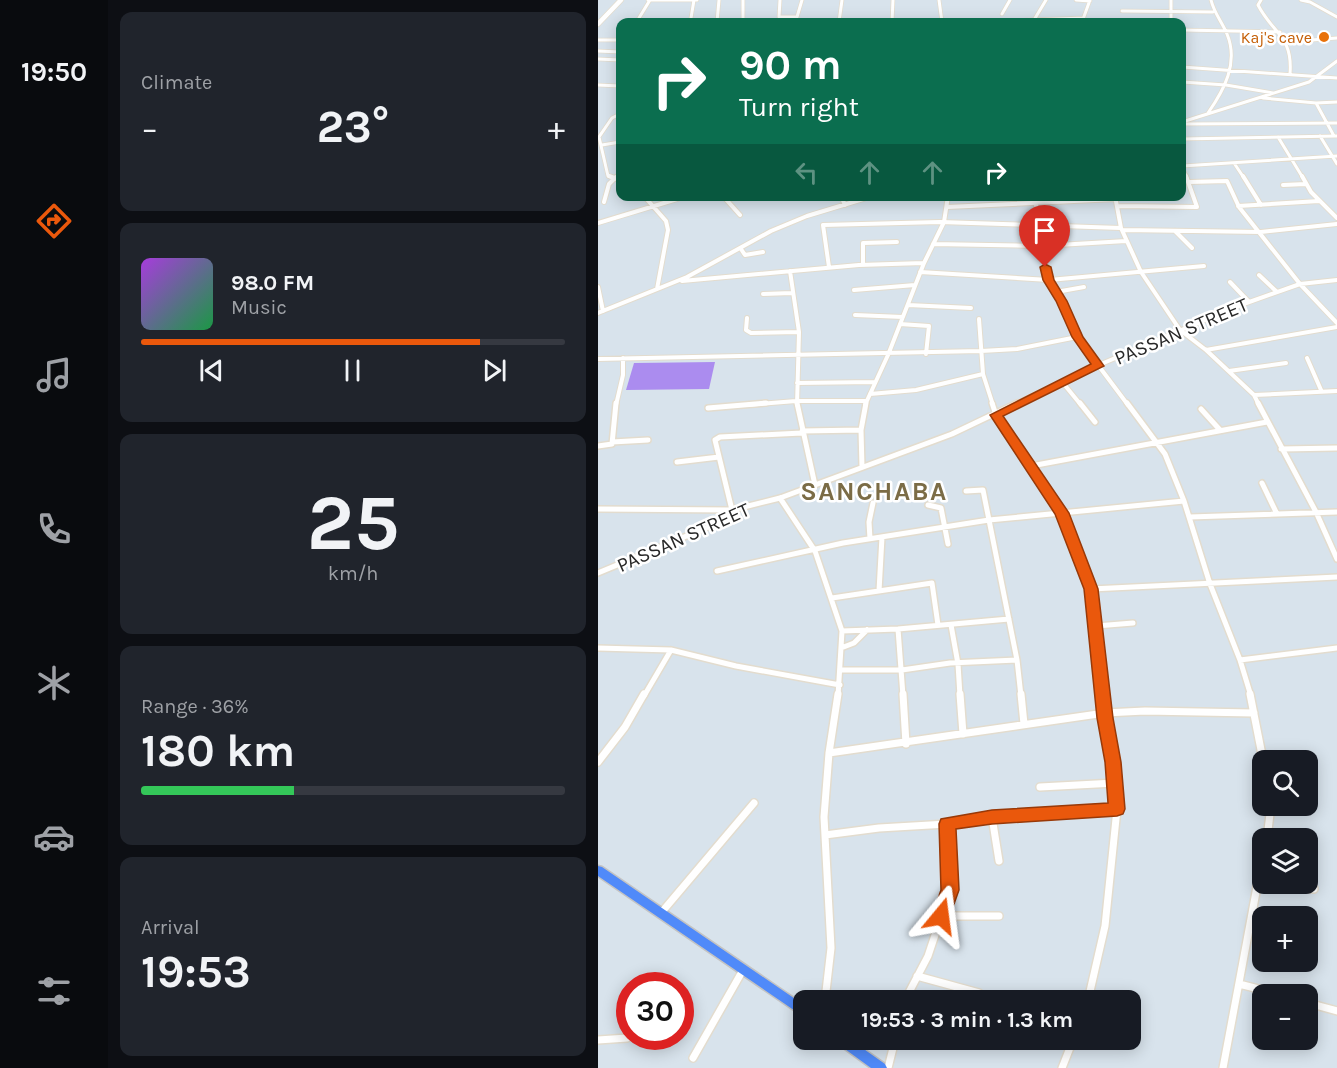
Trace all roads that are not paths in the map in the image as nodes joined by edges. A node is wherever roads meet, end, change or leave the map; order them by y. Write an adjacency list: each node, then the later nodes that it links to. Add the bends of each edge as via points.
1 (621, 0): 24 (street)
2 (649, 0): 3 (street); 26 (street)
3 (693, 0): 27 (street)
4 (719, 0): 28 (street)
5 (743, 0): 29 (street)
6 (780, 0): 7 (street, via 779,17 797,17)
7 (802, 0)
8 (842, 0): 30 (street)
9 (893, 0): 31 (street)
10 (939, 0): 32 (street)
11 (1010, 0): 22 (street)
12 (1046, 0): 33 (street)
13 (1076, 0): 18 (street)
14 (1171, 0): 20 (street)
15 (1211, 0): 21 (street)
16 (1261, 0): 39 (street, via 1258,5 1262,12)
17 (1301, 0): 25 (street)
18 (1090, 1): 34 (street)
19 (1122, 11): 20 (street)
20 (1171, 12): 21 (street); 35 (street)
21 (1213, 12): 38 (street)
22 (1002, 14)
23 (598, 15): 24 (street)
24 (606, 15): 36 (street)
25 (1335, 16)
26 (639, 18)
27 (691, 18)
28 (717, 18)
29 (743, 18)
30 (840, 18)
31 (892, 18)
32 (941, 18)
33 (1035, 18)
34 (1084, 18)
35 (1171, 18)
36 (598, 24)
37 (1186, 30): 38 (street)
38 (1226, 32): 39 (street); 52 (street)
39 (1280, 32): 44 (street)
40 (1336, 38): 41 (street)
41 (1330, 39): 44 (street); 45 (street)
42 (598, 40): 43 (street)
43 (616, 40)
44 (1286, 42): 53 (street, via 1293,60)
45 (1336, 43)
46 (598, 51): 47 (street)
47 (616, 52)
48 (598, 59): 49 (street)
49 (616, 60)
50 (1336, 61): 54 (street)
51 (1186, 67): 52 (street)
52 (1230, 69): 53 (street); 57 (street)
53 (1290, 74): 54 (street)
54 (1315, 77): 55 (street); 60 (street)
55 (1336, 78)
56 (1186, 82): 57 (street)
57 (1226, 85): 60 (street); 64 (street)
58 (598, 86): 59 (street)
59 (616, 86)
60 (1275, 93): 61 (street)
61 (1258, 98): 63 (street); 64 (street)
62 (1336, 102): 63 (street)
63 (1316, 103): 68 (street)
64 (1208, 113): 66 (street)
65 (616, 116): 77 (street, via 604,127)
66 (1186, 121)
67 (1186, 123): 70 (street)
68 (1327, 123): 69 (street); 70 (street); 72 (street)
69 (1336, 123)
70 (1256, 124): 74 (street)
71 (1320, 136): 72 (street); 73 (street); 79 (street)
72 (1335, 136)
73 (1278, 137): 74 (street); 80 (street)
74 (1261, 138): 75 (street)
75 (1186, 139)
76 (616, 143): 77 (street)
77 (602, 145): 85 (street)
78 (1336, 156): 79 (street)
79 (1331, 157): 80 (street); 82 (street)
80 (1290, 158): 81 (street); 89 (street)
81 (1234, 163): 83 (street); 104 (street)
82 (1336, 164)
83 (1186, 166)
84 (598, 167): 85 (street)
85 (606, 167): 87 (street, via 608,176)
86 (1186, 175): 88 (street)
87 (613, 178): 100 (street)
88 (1189, 182): 105 (street, via 1197,207); 106 (street, via 1227,181)
89 (1306, 184): 90 (street); 99 (street)
90 (1284, 185)
91 (647, 201): 107 (street)
92 (671, 201): 107 (street)
93 (727, 201): 109 (street)
94 (843, 201): 103 (street)
95 (857, 201): 103 (street)
96 (948, 201): 108 (street)
97 (1079, 201): 101 (street)
98 (1116, 201): 105 (street)
99 (1319, 201): 104 (street); 110 (street)
100 (604, 202)
101 (1055, 203): 102 (street)
102 (1036, 204): 108 (street); 114 (street)
103 (845, 205): 123 (street, via 771,231)
104 (1261, 205): 106 (street)
105 (1118, 206): 115 (street)
106 (1238, 206): 117 (street)
107 (651, 207): 112 (street); 141 (street, via 666,221 668,230)
108 (947, 207): 111 (street)
109 (740, 215)
110 (1336, 218)
111 (944, 222): 114 (street); 120 (street); 128 (street, via 823,225)
112 (598, 223)
113 (1336, 224): 117 (street)
114 (1040, 226): 115 (street); 121 (street)
115 (1122, 229): 116 (street); 118 (street)
116 (1175, 231): 117 (street); 122 (street)
117 (1261, 232): 137 (street)
118 (1126, 241): 121 (street); 131 (street)
119 (897, 242): 126 (street, via 863,243)
120 (933, 244): 121 (street); 125 (street)
121 (1041, 246): 133 (street)
122 (1192, 248)
123 (741, 249): 124 (street, via 745,255); 135 (street)
124 (763, 252)
125 (924, 263): 126 (street); 130 (street)
126 (863, 264): 128 (street)
127 (1204, 266): 131 (street)
128 (829, 267): 129 (street)
129 (790, 271): 135 (street); 145 (street)
130 (920, 272): 133 (street); 138 (street)
131 (1141, 272): 133 (street); 157 (street)
132 (1259, 275): 144 (street)
133 (1049, 280): 143 (street)
134 (1336, 280): 137 (street, PASSAN STREET)
135 (677, 282): 141 (street)
136 (1230, 282): 147 (street)
137 (1300, 284): 144 (street, PASSAN STREET); 155 (street)
138 (915, 285): 142 (street); 148 (street)
139 (598, 287): 150 (street)
140 (1084, 287): 143 (street)
141 (657, 289): 150 (street)
142 (854, 290)
143 (1056, 292): 159 (street)
144 (1277, 292): 147 (street, PASSAN STREET)
145 (792, 293): 146 (street); 158 (street)
146 (763, 294)
147 (1249, 302): 157 (street, PASSAN STREET)
148 (908, 304): 149 (street); 152 (street)
149 (971, 308)
150 (601, 312)
151 (855, 315): 152 (street)
152 (903, 317): 156 (street)
153 (747, 318): 158 (street, via 746,330 751,333)
154 (979, 319): 162 (street)
155 (1336, 323): 161 (street)
156 (900, 324): 163 (street, via 929,326); 164 (street)
157 (1180, 330): 160 (street); 170 (street, PASSAN STREET)
158 (799, 332): 165 (street)
159 (1078, 337): 162 (street); 170 (street)
160 (1198, 343): 161 (street); 171 (street)
161 (1206, 350)
162 (981, 351): 163 (street); 172 (street)
163 (926, 354): 164 (street)
164 (888, 355): 165 (street); 173 (street)
165 (799, 356): 166 (street); 174 (street)
166 (624, 358): 168 (street); 191 (street)
167 (1307, 358): 176 (street)
168 (598, 359)
169 (1286, 363): 171 (street)
170 (1098, 366): 175 (street, PASSAN STREET); 192 (street)
171 (1230, 371): 179 (street)
172 (983, 374): 178 (street, via 916,390); 184 (street)
173 (875, 382): 174 (street); 178 (street)
174 (797, 383): 180 (street)
175 (1063, 383): 184 (street, PASSAN STREET); 185 (street)
176 (1321, 390): 177 (street); 179 (street)
177 (1336, 391)
178 (870, 394): 181 (street)
179 (1254, 395): 186 (street)
180 (796, 401): 181 (street); 182 (street); 189 (street)
181 (866, 401): 187 (street)
182 (708, 408)
183 (1201, 409): 188 (street)
184 (996, 415): 198 (street); 199 (street, PASSAN STREET)
185 (1095, 422)
186 (1267, 422): 188 (street); 195 (street)
187 (861, 430): 189 (street); 199 (street)
188 (1219, 430): 192 (street)
189 (802, 432): 196 (street, via 720,437 714,442); 201 (street)
190 (648, 440): 191 (street)
191 (613, 442): 193 (street)
192 (1156, 442): 198 (street); 204 (street)
193 (598, 446)
194 (1336, 448): 195 (street)
195 (1281, 449): 210 (street)
196 (719, 458): 197 (street); 209 (street)
197 (677, 462)
198 (1031, 466): 212 (street)
199 (862, 467): 201 (street, PASSAN STREET)
200 (1262, 483): 213 (street)
201 (815, 485): 203 (street, PASSAN STREET)
202 (966, 490): 215 (street, via 983,490)
203 (780, 498): 209 (street, PASSAN STREET); 221 (street)
204 (1184, 501): 212 (street); 214 (street)
205 (873, 503): 219 (street)
206 (928, 505): 217 (street, via 941,508)
207 (598, 508): 208 (street)
208 (714, 510): 209 (street); 216 (street)
209 (732, 510): 216 (street, PASSAN STREET)
210 (1316, 512): 211 (street); 213 (street); 222 (street)
211 (1336, 512)
212 (1062, 513): 215 (street); 227 (street)
213 (1277, 514): 214 (street)
214 (1190, 517): 226 (street)
215 (989, 520): 217 (street); 230 (street)
216 (720, 522): 224 (street, PASSAN STREET)
217 (944, 527): 218 (street); 220 (street)
218 (882, 537): 219 (street); 228 (street)
219 (870, 539): 221 (street)
220 (948, 544)
221 (815, 551): 223 (street); 229 (street)
222 (1336, 559)
223 (717, 571)
224 (598, 573)
225 (1336, 578): 226 (street)
226 (1210, 584): 227 (street); 243 (street)
227 (1091, 589): 234 (street)
228 (879, 591): 229 (street); 232 (street, via 934,585)
229 (832, 598): 237 (street)
230 (1009, 620): 233 (street); 242 (street)
231 (1134, 623): 234 (street)
232 (938, 625): 233 (street); 235 (street)
233 (951, 625): 244 (street)
234 (1096, 626): 248 (street)
235 (898, 629): 236 (street); 246 (street)
236 (867, 630): 237 (street); 239 (street)
237 (842, 631): 239 (street)
238 (598, 648): 241 (street)
239 (841, 648): 245 (street)
240 (1336, 648): 243 (street)
241 (671, 650): 247 (street); 255 (street, via 625,727)
242 (1016, 660): 244 (street); 250 (street)
243 (1240, 660): 249 (street)
244 (958, 664): 246 (street); 251 (street)
245 (841, 670): 246 (street); 247 (street)
246 (902, 670): 252 (street)
247 (840, 685): 254 (street)
248 (1105, 713): 249 (street); 250 (street); 256 (street)
249 (1254, 713): 253 (street)
250 (1024, 724): 251 (street)
251 (963, 734): 252 (street)
252 (907, 744): 254 (street)
253 (1261, 750)
254 (829, 753): 262 (street)
255 (598, 762)
256 (1115, 783): 257 (street); 259 (street)
257 (1040, 787)
258 (754, 803): 266 (street)
259 (1117, 809): 260 (street); 276 (street, via 1105,926)
260 (992, 817): 261 (street); 263 (street)
261 (948, 824): 262 (street); 267 (street, via 950,890)
262 (825, 835): 273 (street, via 831,948)
263 (999, 861)
264 (598, 870): 266 (main road)
265 (1259, 894): 271 (street)
266 (661, 913): 269 (main road)
267 (941, 916): 268 (street); 270 (street)
268 (999, 916)
269 (744, 970): 277 (main road); 285 (street)
270 (917, 976): 274 (street); 275 (street)
271 (1239, 984): 272 (street); 289 (street)
272 (1252, 987)
273 (827, 990)
274 (910, 990)
275 (968, 990)
276 (1090, 990)
277 (793, 1004)
278 (1318, 1006): 279 (street)
279 (1336, 1011)
280 (616, 1039): 281 (street)
281 (598, 1040)
282 (856, 1050): 286 (main road)
283 (892, 1050): 287 (street)
284 (1069, 1050): 288 (street)
285 (693, 1058)
286 (880, 1068)
287 (888, 1068)
288 (1062, 1068)
289 (1223, 1068)

